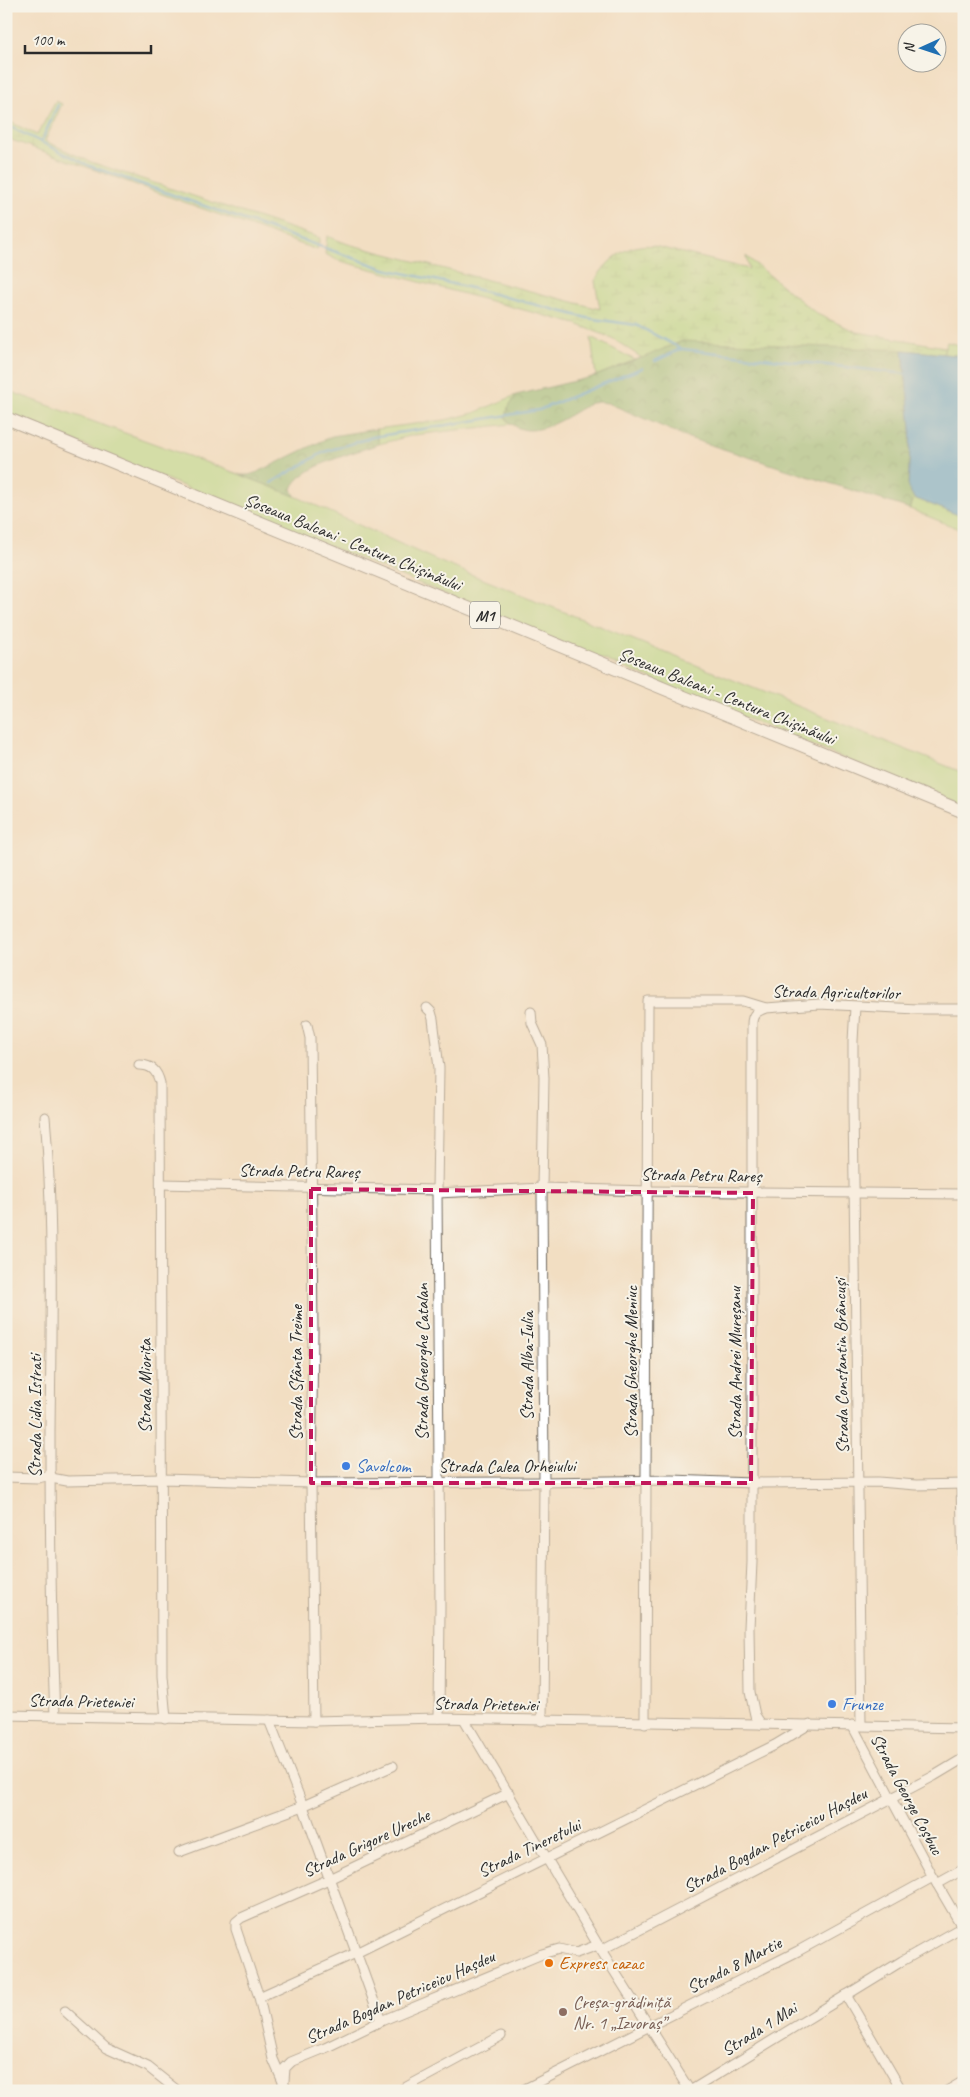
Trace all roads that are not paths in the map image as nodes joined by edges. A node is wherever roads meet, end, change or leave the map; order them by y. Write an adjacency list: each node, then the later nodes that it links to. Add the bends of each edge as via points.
1 (6, 418): 2 (highway, Șoseaua Balcani - Centura Chișinăului / M1)
2 (964, 812)
3 (648, 1001): 6 (street, Strada Agricultorilor, via 743,1001); 15 (street, Strada Gheorghe Meniuc)
4 (855, 1007): 6 (street, Strada Agricultorilor, via 819,1004); 7 (street, Strada Agricultorilor); 17 (street, Strada Constantin Brâncuși)
5 (427, 1008): 16 (street, Strada Gheorghe Catalan, via 434,1019 439,1068)
6 (766, 1008): 18 (street, Strada Andrei Mureșanu, via 752,1018)
7 (964, 1009)
8 (530, 1012): 13 (street, Strada Alba-Iulia, via 542,1045)
9 (307, 1025): 14 (street, Strada Sfânta Treime, via 310,1038)
10 (139, 1065): 12 (street, Strada Miorița, via 150,1066 156,1071 160,1083)
11 (45, 1117): 21 (street, Strada Lidia Istrati, via 50,1229)
12 (161, 1184): 14 (street, Strada Petru Rareș); 22 (street, Strada Miorița)
13 (542, 1188): 15 (street, Strada Petru Rareș); 16 (street, Strada Petru Rareș); 25 (street, Strada Alba-Iulia)
14 (311, 1189): 16 (street, Strada Petru Rareș); 27 (street, Strada Sfânta Treime)
15 (648, 1191): 18 (street, Strada Petru Rareș); 23 (street, Strada Gheorghe Meniuc)
16 (437, 1192): 24 (street, Strada Gheorghe Catalan)
17 (854, 1192): 18 (street, Strada Petru Rareș); 19 (street, Strada Petru Rareș); 26 (street, Strada Constantin Brâncuși)
18 (752, 1193): 28 (street, Strada Andrei Mureșanu)
19 (964, 1194)
20 (6, 1477): 21 (street, Strada Calea Orheiului)
21 (51, 1477): 22 (street, Strada Calea Orheiului, via 67,1482); 31 (street, Strada Lidia Istrati, via 50,1592)
22 (162, 1479): 27 (street, Strada Calea Orheiului); 34 (street, Strada Miorița, via 162,1675)
23 (646, 1480): 25 (street, Strada Calea Orheiului); 28 (street, Strada Calea Orheiului); 39 (street, Strada Gheorghe Meniuc)
24 (438, 1482): 25 (street, Strada Calea Orheiului); 27 (street, Strada Calea Orheiului); 33 (street, Strada Gheorghe Catalan)
25 (544, 1482): 38 (street, Strada Alba-Iulia)
26 (859, 1482): 28 (street, Strada Calea Orheiului); 29 (street, Strada Calea Orheiului); 42 (street, Strada Constantin Brâncuși)
27 (311, 1483): 37 (street, Strada Sfânta Treime)
28 (751, 1483): 40 (street, Strada Andrei Mureșanu, via 750,1692 755,1715)
29 (962, 1484): 30 (street)
30 (964, 1610)
31 (55, 1716): 32 (street, Strada Prieteniei); 34 (street, Strada Prieteniei)
32 (6, 1718)
33 (439, 1718): 35 (street, Strada Prieteniei); 37 (street, Strada Prieteniei)
34 (166, 1719): 36 (street, Strada Prieteniei)
35 (464, 1719): 38 (street, Strada Prieteniei); 46 (street)
36 (269, 1720): 37 (street, Strada Prieteniei); 48 (street)
37 (314, 1721)
38 (542, 1721): 39 (street, Strada Prieteniei)
39 (645, 1723): 40 (street, Strada Prieteniei)
40 (761, 1724): 41 (street, Strada Prieteniei)
41 (810, 1724): 42 (street, Strada Prieteniei); 50 (street, Strada Tineretului, via 775,1745)
42 (856, 1725): 43 (street, Strada Prieteniei); 47 (street, Strada George Coșbuc)
43 (964, 1728)
44 (964, 1758): 47 (street, Strada Bogdan Petriceicu Hașdeu)
45 (393, 1766): 48 (street)
46 (509, 1794): 50 (street); 52 (street, Strada Grigore Ureche)
47 (891, 1798): 53 (street, Strada George Coșbuc); 55 (street, Strada Bogdan Petriceicu Hașdeu)
48 (304, 1806): 49 (street); 52 (street)
49 (179, 1852)
50 (547, 1858): 55 (street); 56 (street, Strada Tineretului)
51 (964, 1869): 53 (street, Strada 8 Martie)
52 (329, 1879): 56 (street); 58 (street, Strada Grigore Ureche, via 236,1922)
53 (935, 1881): 54 (street, Strada George Coșbuc); 61 (street, Strada 8 Martie)
54 (963, 1928): 57 (street, Strada 1 Mai)
55 (600, 1947): 60 (street, Strada Bogdan Petriceicu Hașdeu, via 576,1953 559,1949 542,1954); 61 (street)
56 (356, 1953): 58 (street, Strada Tineretului); 60 (street)
57 (846, 1995): 69 (street, Strada 1 Mai); 70 (street)
58 (259, 1997): 63 (street, via 273,2059)
59 (64, 2011): 65 (street, via 106,2048 148,2067)
60 (381, 2021): 63 (street, Strada Bogdan Petriceicu Hașdeu, via 290,2062 285,2068)
61 (650, 2026): 68 (street, Strada 8 Martie); 69 (street)
62 (501, 2036): 67 (street)
63 (284, 2081): 66 (street)
64 (964, 2081): 71 (street)
65 (178, 2091)
66 (287, 2091)
67 (399, 2091)
68 (521, 2091)
69 (690, 2091)
70 (902, 2091)
71 (947, 2091)

